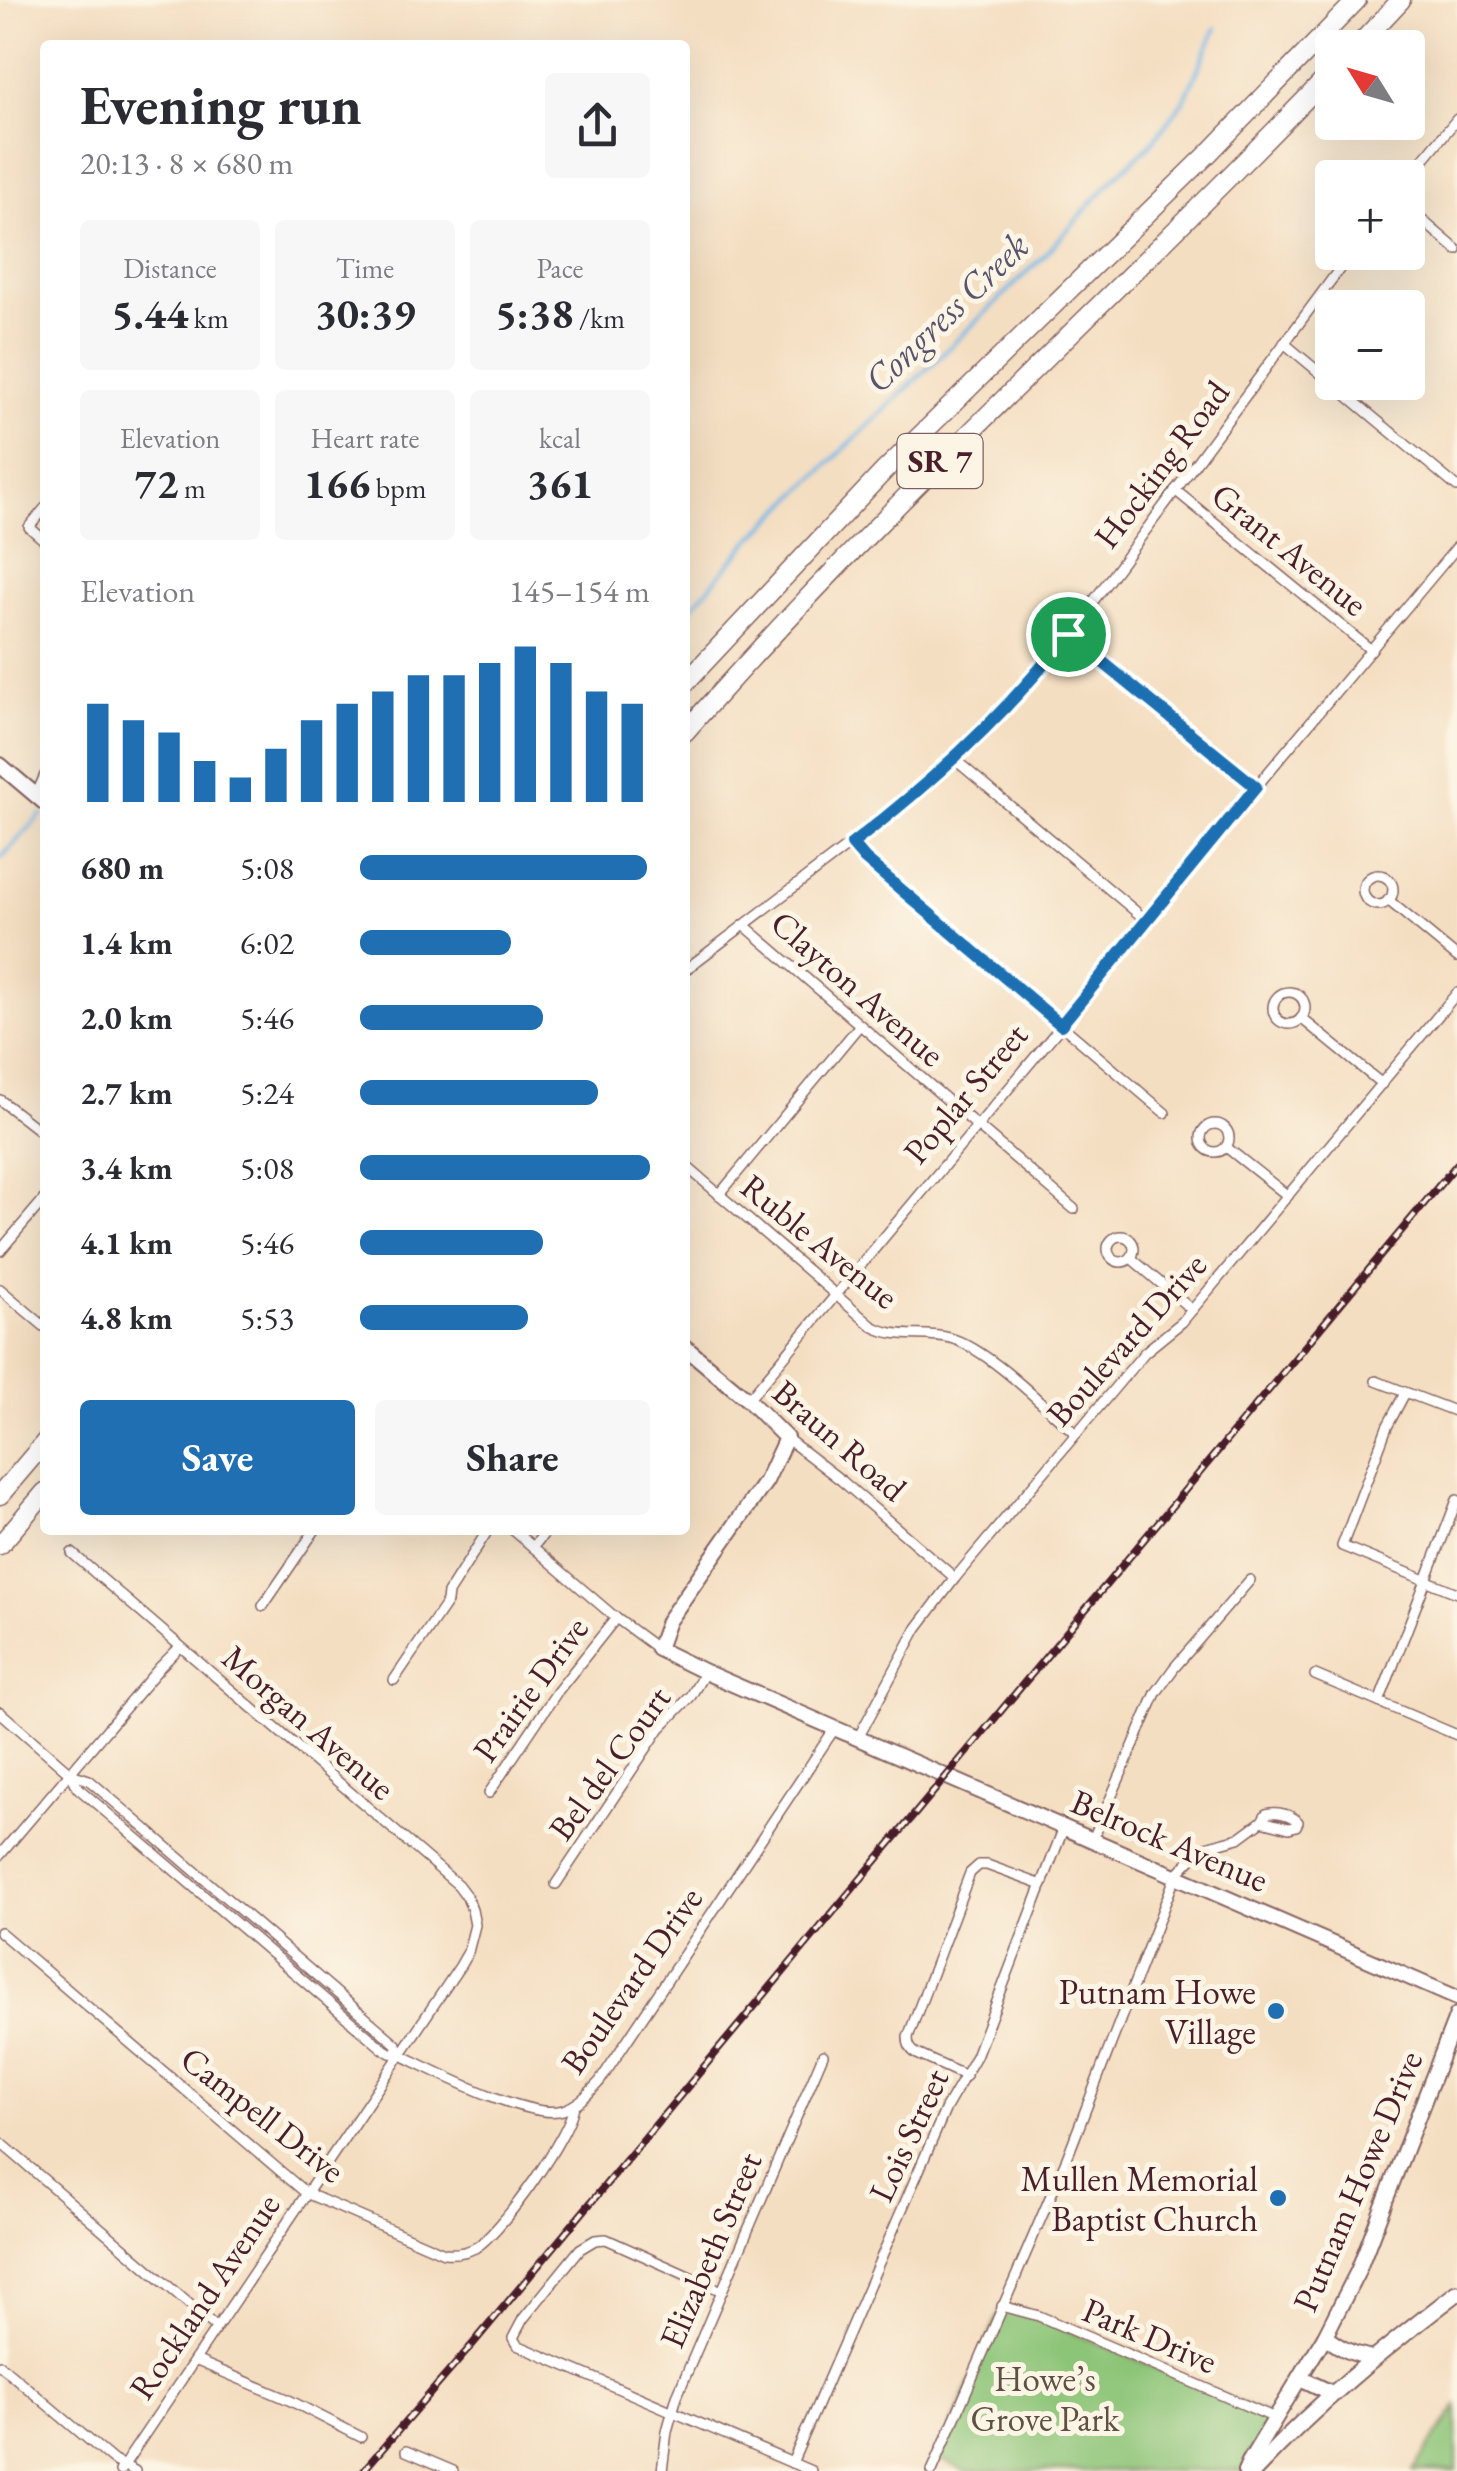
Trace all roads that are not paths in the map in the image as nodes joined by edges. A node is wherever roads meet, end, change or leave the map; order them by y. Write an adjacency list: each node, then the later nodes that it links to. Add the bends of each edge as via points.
1 (1357, 0): 18 (highway, SR 7 / SR 7, via 884,471)
2 (1401, 0): 3 (highway)
3 (1373, 30)
4 (1315, 89): 19 (highway, SR 7 / SR 7, via 868,534)
5 (1457, 119): 6 (street)
6 (1423, 160)
7 (1425, 223): 8 (street)
8 (1457, 250)
9 (1339, 270): 10 (street, Hocking Road)
10 (1284, 344): 11 (street); 12 (street, Hocking Road)
11 (1457, 487)
12 (1175, 490): 16 (street, Hocking Road); 17 (street, Grant Avenue)
13 (40, 514): 14 (street, via 29,527)
14 (40, 537)
15 (1457, 547): 17 (street, Poplar Street)
16 (1068, 634): 20 (street, Hocking Road); 22 (street)
17 (1371, 650): 22 (street, Poplar Street)
18 (690, 678)
19 (690, 727)
20 (953, 758): 24 (street, Hocking Road); 26 (street)
21 (0, 764): 23 (street)
22 (1256, 787): 26 (street, Poplar Street)
23 (40, 799)
24 (852, 844): 27 (street, Hocking Road); 32 (street)
25 (1388, 900): 28 (street)
26 (1147, 921): 32 (street, Poplar Street)
27 (744, 925): 29 (street, Hocking Road); 33 (street, Clayton Avenue)
28 (1457, 957)
29 (690, 966)
30 (1457, 993): 34 (street, Boulevard Drive)
31 (1301, 1018): 34 (street)
32 (1061, 1025): 36 (street); 37 (street, Poplar Street)
33 (859, 1026): 37 (street, Clayton Avenue); 41 (street)
34 (1382, 1084): 42 (street, Boulevard Drive)
35 (0, 1100): 38 (street)
36 (1165, 1113)
37 (976, 1126): 44 (street, Clayton Avenue); 48 (street, Poplar Street)
38 (40, 1132)
39 (1226, 1147): 42 (street)
40 (690, 1170): 41 (street, Ruble Avenue)
41 (719, 1195): 48 (street, Ruble Avenue)
42 (1288, 1196): 49 (street, Boulevard Drive)
43 (40, 1204): 45 (street)
44 (1074, 1208)
45 (0, 1251)
46 (1131, 1258): 49 (street)
47 (0, 1289): 50 (street)
48 (834, 1295): 54 (street, Poplar Street); 56 (street, Ruble Avenue, via 877,1329 966,1344)
49 (1192, 1310): 56 (street, Boulevard Drive, via 1147,1350)
50 (40, 1323)
51 (690, 1356): 54 (street, Braun Road)
52 (1376, 1381): 53 (street)
53 (1405, 1393): 55 (street); 71 (street, via 1342,1542)
54 (748, 1400): 57 (street, Braun Road)
55 (1457, 1412)
56 (1076, 1434): 69 (street, Boulevard Drive)
57 (786, 1438): 69 (street, Braun Road); 76 (street, via 766,1480 668,1621)
58 (40, 1448): 59 (highway)
59 (0, 1495)
60 (40, 1498): 66 (highway)
61 (1457, 1500): 71 (street)
62 (313, 1535): 73 (street)
63 (485, 1535): 79 (street)
64 (519, 1535): 67 (street)
65 (542, 1535): 67 (street)
66 (0, 1545)
67 (533, 1546): 74 (street)
68 (72, 1553): 75 (street, Morgan Avenue)
69 (955, 1578): 84 (street, Boulevard Drive, via 917,1628)
70 (1250, 1580): 89 (street, via 1156,1694)
71 (1426, 1580): 72 (street); 80 (street)
72 (1457, 1593)
73 (263, 1606)
74 (616, 1618): 76 (street); 86 (street, Prairie Drive)
75 (180, 1647): 85 (street); 95 (street, Morgan Avenue, via 458,1885 472,1910)
76 (658, 1649): 77 (street)
77 (704, 1672): 82 (street); 92 (street, Bel del Court)
78 (1315, 1675): 80 (street)
79 (394, 1680)
80 (1380, 1702): 83 (street)
81 (0, 1712): 85 (street, Boulevard Drive)
82 (836, 1728): 84 (street, Belrock Avenue); 101 (street, Boulevard Drive, via 600,2080)
83 (1457, 1734)
84 (858, 1738): 88 (street, Belrock Avenue)
85 (70, 1774): 90 (street); 98 (street, Boulevard Drive, via 89,1780 230,1900 396,2044)
86 (489, 1792)
87 (1262, 1821): 91 (street, via 1239,1838 1202,1848)
88 (1064, 1827): 89 (street, Belrock Avenue); 93 (street, Lois Street)
89 (1093, 1839): 91 (street, Belrock Avenue)
90 (0, 1855)
91 (1176, 1875): 96 (street, Belrock Avenue); 106 (street)
92 (556, 1884)
93 (1042, 1885): 100 (street, Lois Street); 100 (street, via 987,1865 970,1874 908,2043 917,2054)
94 (0, 1932): 103 (street, Campell Drive)
95 (468, 1952): 98 (street, Rockland Avenue)
96 (1457, 1998)
97 (1457, 2015): 108 (street, Putnam Howe Drive, via 1359,2269)
98 (399, 2054): 101 (street, Boulevard Drive, via 526,2109 552,2112); 103 (street, Rockland Avenue)
99 (824, 2054): 104 (street, Elizabeth Street)
100 (966, 2076): 118 (street, Lois Street, via 946,2108)
101 (574, 2105): 103 (street, Campell Drive, via 573,2117 526,2190 484,2241 466,2252 424,2246)
102 (0, 2142): 107 (street)
103 (306, 2192): 107 (street, Rockland Avenue)
104 (722, 2291): 114 (street, Elizabeth Street); 114 (street, via 606,2239 595,2240 580,2249 513,2338)
105 (1457, 2293): 109 (main road)
106 (1002, 2306): 115 (street, Park Drive); 124 (street)
107 (216, 2328): 110 (street, Rockland Avenue)
108 (1325, 2336): 109 (street); 112 (street, Putnam Howe Drive)
109 (1372, 2358): 113 (main road)
110 (194, 2360): 116 (street); 119 (street, Rockland Avenue)
111 (0, 2365): 119 (street)
112 (1300, 2378): 113 (street); 115 (street, Putnam Howe Drive)
113 (1332, 2393): 126 (main road)
114 (672, 2412): 118 (street); 122 (street, Elizabeth Street)
115 (1275, 2418): 125 (street, Putnam Howe Drive)
116 (360, 2438)
117 (406, 2451): 121 (street)
118 (792, 2463): 123 (street)
119 (122, 2468): 120 (street)
120 (135, 2471)
121 (453, 2471)
122 (662, 2471)
123 (810, 2471)
124 (932, 2471)
125 (1246, 2471)
126 (1254, 2471)

